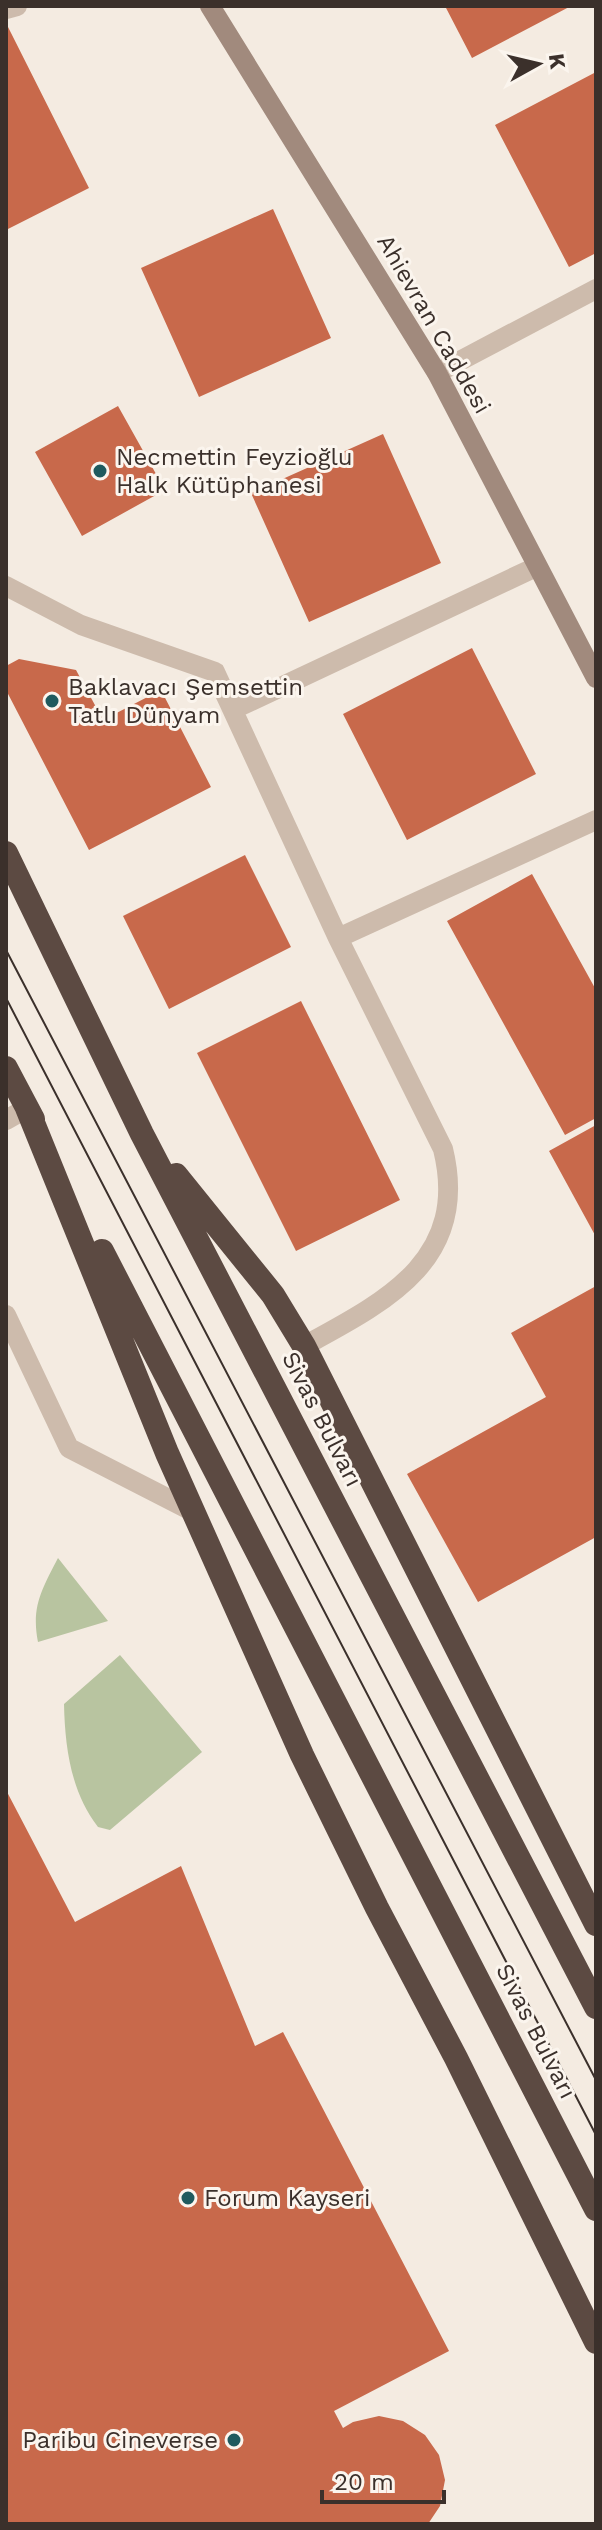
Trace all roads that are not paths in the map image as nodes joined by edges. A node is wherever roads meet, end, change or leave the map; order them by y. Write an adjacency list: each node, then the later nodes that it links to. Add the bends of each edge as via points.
1 (17, 6): 3 (street)
2 (210, 6): 5 (street, Ahievran Caddesi)
3 (6, 9)
4 (596, 289): 5 (street)
5 (437, 373): 6 (street, Ahievran Caddesi)
6 (536, 567): 8 (street, Ahievran Caddesi); 9 (street)
7 (6, 586): 9 (street, via 81,625 215,672)
8 (596, 678)
9 (234, 709): 12 (street)
10 (596, 820): 12 (street)
11 (6, 853): 15 (highway, Sivas Bulvarı)
12 (338, 938): 17 (street, via 443,1149 449,1199 444,1224 424,1264 384,1300)
13 (6, 1068): 14 (highway, Sivas Bulvarı)
14 (17, 1114): 18 (highway); 21 (highway, Sivas Bulvarı)
15 (142, 1134): 17 (highway, via 273,1295); 20 (highway, Sivas Bulvarı)
16 (6, 1315): 18 (street, via 69,1448)
17 (304, 1346): 19 (highway)
18 (192, 1511): 22 (highway, via 308,1769)
19 (596, 1924)
20 (596, 2007)
21 (596, 2209)
22 (596, 2342)

